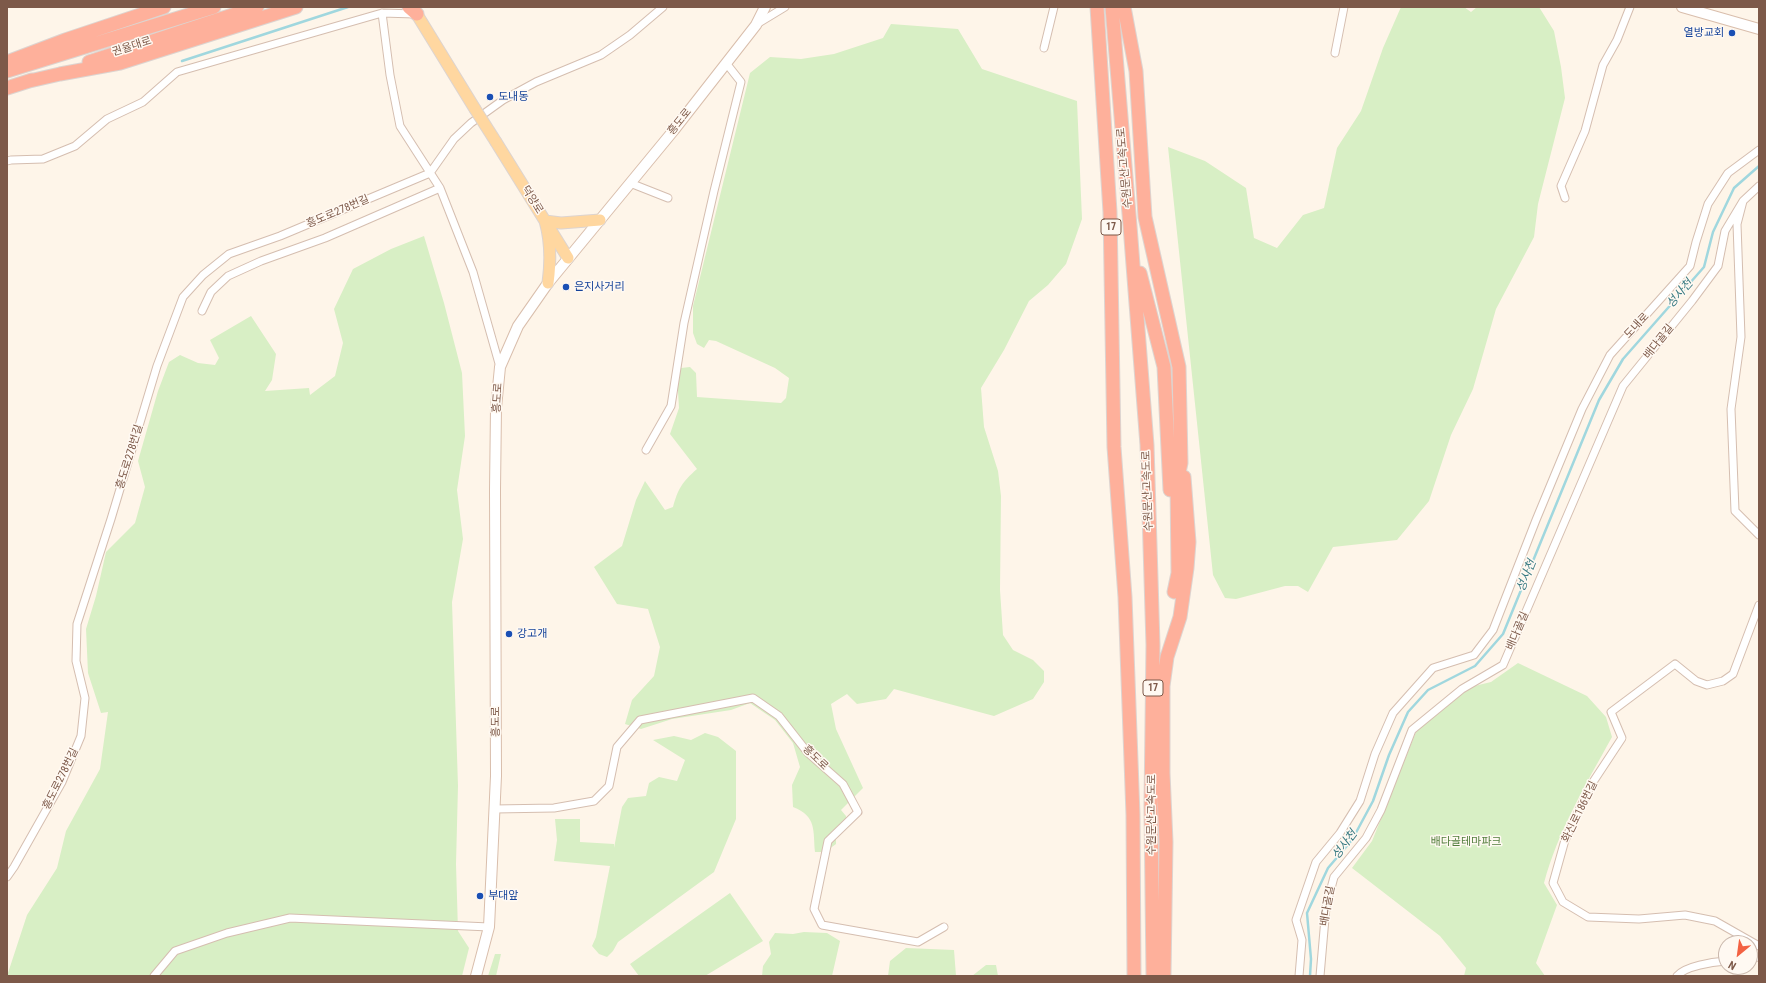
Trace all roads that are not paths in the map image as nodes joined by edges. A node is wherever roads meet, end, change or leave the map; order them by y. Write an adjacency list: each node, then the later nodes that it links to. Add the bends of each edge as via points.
1 (164, 7): 22 (highway)
2 (214, 7): 24 (highway, 권율대로)
3 (257, 7): 25 (highway, 권율대로)
4 (296, 7): 25 (highway, via 120,63)
5 (663, 7): 29 (street, via 601,56 536,82 503,100 454,139)
6 (765, 7): 18 (street, 흥도로)
7 (785, 7): 18 (street)
8 (1054, 7): 20 (street)
9 (1097, 7): 55 (highway, 수원문산고속도로 / 17, via 1110,212 1114,447 1125,597 1132,807)
10 (1112, 7): 38 (highway, 수원문산고속도로 / 17)
11 (1124, 7): 44 (highway, via 1136,71 1145,217 1178,367)
12 (1344, 7): 21 (street)
13 (1630, 7): 34 (street, via 1603,65 1585,130 1561,186)
14 (1682, 7): 16 (street)
15 (414, 9): 17 (street); 37 (main road, 덕양로, bridge)
16 (1704, 10): 19 (street)
17 (382, 13): 28 (street, via 177,72 142,102 108,119 75,146 43,159); 29 (street, via 390,76 400,126)
18 (756, 25): 23 (street, 흥도로)
19 (1759, 29)
20 (1044, 48)
21 (1335, 53)
22 (7, 62)
23 (726, 63): 30 (street, 흥도로); 43 (street, via 741,82 684,323 671,406)
24 (7, 71)
25 (25, 82): 26 (highway, 권율대로)
26 (7, 88)
27 (1759, 150): 58 (street, 도내로, via 1728,173 1708,204 1690,266 1610,355 1582,409 1493,630 1474,655 1433,668 1393,713 1375,754 1360,801 1340,833 1316,862 1296,920 1302,940)
28 (7, 161)
29 (430, 173): 32 (street); 48 (street, 흥도로278번길, via 280,236 229,254 203,275 183,297 157,366 77,624 76,661 85,698 81,736 62,782)
30 (630, 183): 33 (street); 36 (street, 흥도로)
31 (1759, 186): 35 (street, 배다골길)
32 (440, 188): 41 (street, 흥도로278번길, via 228,276 211,292); 42 (street, via 473,272)
33 (668, 198)
34 (1565, 198)
35 (1743, 201): 45 (street, via 1737,224 1741,337 1731,409 1735,511); 59 (street, 배다골길, via 1725,231 1718,266 1623,386 1503,665 1462,689 1412,730 1381,810 1366,838 1334,876 1326,907)
36 (600, 220): 37 (main road, via 569,223); 39 (street, 흥도로)
37 (545, 221): 39 (main road, 덕양로); 40 (main road, via 550,237 551,255)
38 (1130, 226): 44 (highway, via 1164,367 1174,592 1178,572 1177,482); 56 (highway, 수원문산고속도로 / 17, via 1147,445 1153,637)
39 (568, 258): 40 (street, 흥도로)
40 (548, 283): 42 (street, 흥도로, via 518,326)
41 (202, 312)
42 (500, 367): 47 (street, 흥도로, via 496,408 495,490)
43 (646, 450)
44 (1181, 463): 57 (highway, via 1186,486 1189,542 1180,617 1164,669)
45 (1759, 535)
46 (1759, 606): 51 (street, 화신로186번길, via 1733,674 1723,681 1707,685 1696,681 1675,664 1611,712 1622,738 1591,786 1565,840 1553,883 1563,902 1588,917 1639,919 1685,915 1715,921)
47 (495, 809): 49 (street, 흥도로); 50 (street, 흥도로, via 554,808 594,800 609,786 617,748 640,720 753,698 779,716 808,753 843,784 858,812 828,841 814,908 822,925 918,942)
48 (7, 877)
49 (489, 927): 53 (street, via 290,918 175,951); 54 (street, 흥도로)
50 (944, 927)
51 (1759, 946)
52 (1718, 962): 60 (street, via 1681,971)
53 (154, 976)
54 (476, 976)
55 (1134, 976)
56 (1154, 976)
57 (1164, 976)
58 (1299, 976)
59 (1320, 976)
60 (1677, 976)

